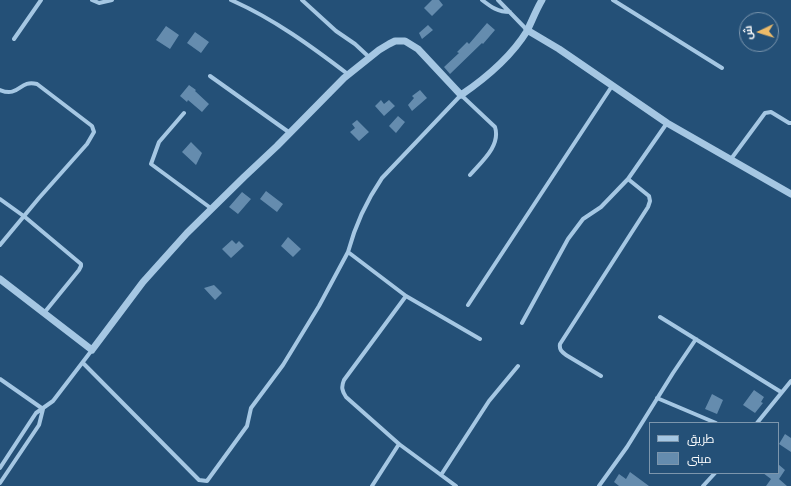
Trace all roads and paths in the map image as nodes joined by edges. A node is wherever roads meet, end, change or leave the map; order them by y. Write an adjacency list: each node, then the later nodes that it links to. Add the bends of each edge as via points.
1 (40, 0): 12 (street)
2 (92, 0): 3 (street, via 99,3)
3 (112, 0)
4 (231, 0): 15 (street, via 277,24)
5 (302, 0): 13 (street)
6 (482, 0): 10 (street, via 496,10)
7 (498, 0): 10 (street)
8 (542, 0): 11 (street)
9 (613, 0): 14 (street)
10 (510, 12): 11 (street)
11 (527, 30): 17 (street); 19 (street, via 500,64)
12 (14, 40)
13 (369, 57): 15 (street); 19 (street, via 395,41 405,41 418,49)
14 (722, 68)
15 (349, 75): 23 (street)
16 (210, 76): 23 (street)
17 (612, 86): 21 (street); 35 (street)
18 (0, 90): 30 (street, via 8,93 28,83 37,84 94,129 87,144)
19 (461, 95): 25 (street, via 495,127 497,132 492,148); 32 (street, via 382,178 362,215)
20 (184, 113): 29 (street, via 159,142 151,164)
21 (667, 123): 24 (street); 26 (street)
22 (791, 123): 24 (street, via 771,112 765,112)
23 (290, 133): 29 (street)
24 (731, 160): 27 (street)
25 (470, 175)
26 (628, 179): 38 (street, via 601,207 583,219 568,239); 44 (street, via 649,196 648,207 560,344 561,351 566,356)
27 (791, 194)
28 (0, 199): 30 (street)
29 (212, 209): 41 (street, via 144,282)
30 (25, 217): 31 (street); 36 (street, via 79,261 81,266)
31 (0, 245)
32 (348, 252): 34 (street); 42 (street, via 319,306 251,408 247,426 208,480 199,480)
33 (0, 279): 36 (street)
34 (406, 296): 39 (street); 52 (street, via 342,384 342,391 346,397)
35 (468, 305)
36 (44, 313): 41 (street)
37 (660, 316): 40 (street)
38 (522, 323)
39 (480, 339)
40 (696, 339): 47 (street); 48 (street)
41 (92, 350): 42 (street)
42 (83, 363): 49 (street, via 53,401)
43 (518, 366): 55 (street, via 489,401)
44 (601, 376)
45 (0, 380): 49 (street)
46 (791, 381): 47 (street)
47 (781, 392): 51 (street)
48 (657, 398): 50 (street); 59 (street)
49 (43, 409): 53 (street, via 36,413); 56 (street, via 39,425)
50 (714, 422)
51 (758, 422)
52 (399, 444): 55 (street); 57 (street)
53 (0, 468)
54 (714, 474): 60 (street)
55 (441, 475): 58 (street)
56 (0, 483)
57 (372, 486)
58 (456, 486)
59 (599, 486)
60 (703, 486)

